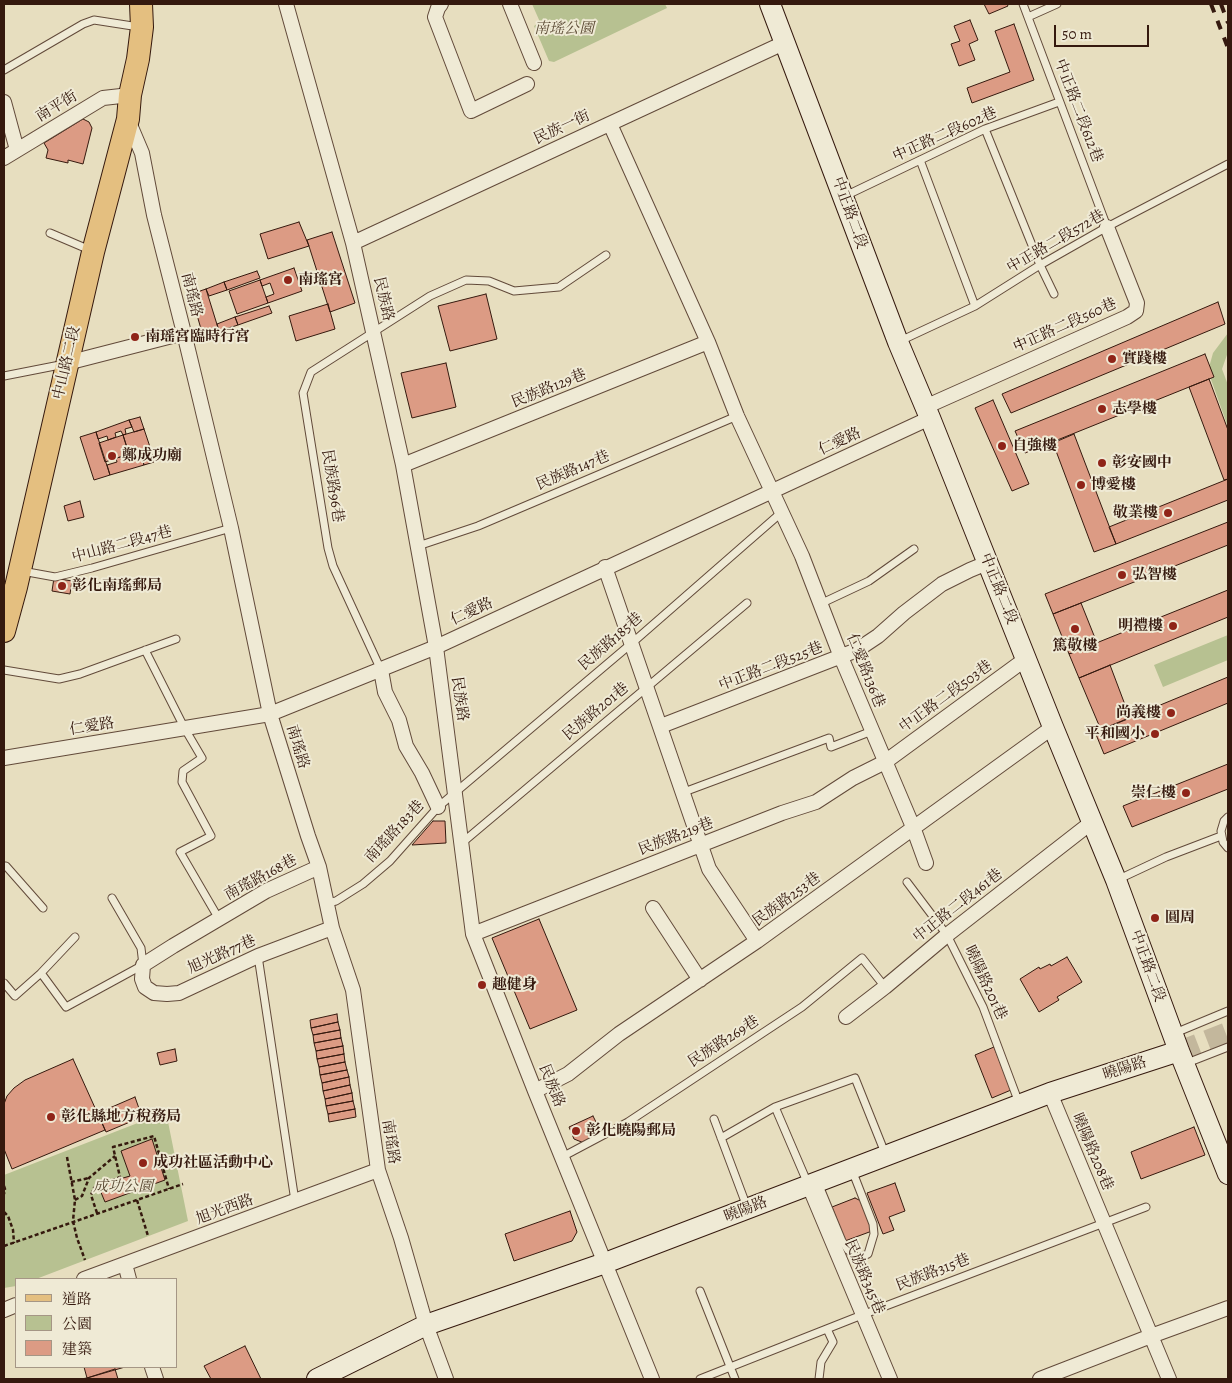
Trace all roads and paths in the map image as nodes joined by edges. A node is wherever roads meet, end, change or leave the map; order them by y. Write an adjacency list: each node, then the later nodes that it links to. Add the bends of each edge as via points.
1 (141, 4): 9 (main road, 中山路二段)
2 (286, 4): 27 (street, 民族路)
3 (441, 4): 13 (street, via 435,17 471,111)
4 (510, 4): 11 (street)
5 (770, 4): 10 (street, 中正路二段)
6 (1023, 4): 8 (lane, 中正路二段612巷)
7 (1057, 4): 8 (lane)
8 (1028, 17): 16 (lane, 中正路二段612巷)
9 (142, 27): 12 (lane, via 94,20); 14 (main road, 中山路二段)
10 (786, 42): 18 (street, 民族一街); 24 (street, 中正路二段)
11 (534, 63)
12 (4, 70)
13 (527, 84)
14 (130, 95): 17 (main road, 中山路二段); 20 (street, 南平街, via 103,98)
15 (4, 102): 20 (street)
16 (1059, 102): 19 (lane, 中正路二段602巷); 25 (lane, 中正路二段612巷)
17 (128, 119): 28 (main road, 中山路二段); 33 (street, 南瑤路, via 142,153)
18 (610, 124): 27 (street, 民族一街); 35 (street, 仁愛路136巷)
19 (985, 130): 22 (lane, 中正路二段602巷); 30 (lane)
20 (18, 150): 21 (street, 南平街)
21 (4, 158)
22 (920, 160): 24 (lane, 中正路二段602巷); 32 (lane)
23 (1228, 164): 25 (lane, 中正路二段572巷)
24 (843, 197): 36 (street, 中正路二段)
25 (1107, 227): 30 (lane, 中正路二段572巷); 39 (street, 中正路二段560巷, via 1137,303 1136,311)
26 (50, 233): 28 (lane)
27 (352, 243): 34 (street, 民族路)
28 (93, 252): 37 (main road, 中山路二段)
29 (606, 255): 34 (lane, 民族路96巷, via 559,287 514,290 488,281 466,280 430,296)
30 (1040, 265): 31 (lane); 32 (lane, 中正路二段572巷)
31 (1054, 294)
32 (975, 306): 36 (lane, 中正路二段572巷)
33 (184, 333): 37 (street); 44 (street, 南瑤路)
34 (374, 333): 41 (street, 民族路); 60 (lane, 民族路96巷, via 311,372 303,394 331,557)
35 (708, 342): 40 (street, 仁愛路136巷); 41 (street, 民族路129巷)
36 (898, 342): 39 (street, 中正路二段)
37 (67, 363): 38 (lane); 49 (main road, 中山路二段)
38 (4, 376)
39 (927, 413): 42 (street, 仁愛路); 47 (street, 中正路二段)
40 (737, 416): 42 (street, 仁愛路136巷); 45 (lane, 民族路147巷, via 478,526)
41 (403, 466): 45 (street, 民族路)
42 (772, 492): 43 (street, 仁愛路136巷); 48 (street, 仁愛路)
43 (782, 512): 51 (street, 仁愛路136巷); 54 (lane, 民族路185巷)
44 (231, 528): 49 (lane, 中山路二段47巷, via 92,568 55,577); 62 (street, 南瑤路)
45 (418, 546): 55 (street, 民族路)
46 (914, 549): 51 (lane, via 869,581)
47 (987, 563): 57 (street, 中正路二段525巷, via 942,584 878,636); 58 (street, 中正路二段)
48 (605, 567): 54 (street); 55 (street, 仁愛路)
49 (15, 581): 52 (main road, 中山路二段)
50 (747, 603): 61 (lane, 民族路201巷)
51 (820, 604): 57 (street, 仁愛路136巷)
52 (4, 631)
53 (176, 639): 56 (lane)
54 (632, 643): 61 (street); 69 (lane, 民族路185巷)
55 (436, 647): 60 (street, 仁愛路); 69 (street, 民族路)
56 (145, 650): 59 (lane, via 59,679); 65 (lane)
57 (841, 657): 63 (street, 中正路二段525巷); 66 (street, 仁愛路136巷)
58 (1026, 658): 64 (street, 中正路二段); 68 (street, 中正路二段503巷)
59 (4, 670)
60 (381, 670): 62 (street, 仁愛路); 71 (street, via 385,692 406,746)
61 (647, 687): 63 (street); 76 (lane, 民族路201巷)
62 (270, 714): 65 (street, 仁愛路); 81 (street, 南瑤路)
63 (661, 726): 70 (street)
64 (1053, 727): 73 (street, 中正路二段); 74 (street, 民族路253巷)
65 (184, 729): 67 (street, 仁愛路); 88 (lane, 南瑤路168巷, via 202,758 183,771 182,782 211,836 180,852)
66 (872, 731): 68 (street, 仁愛路136巷); 70 (lane, via 831,747 829,738)
67 (4, 758)
68 (885, 762): 74 (street, 仁愛路136巷); 77 (street, 民族路219巷, via 816,802)
69 (456, 792): 71 (lane, 南瑤路183巷); 76 (street, 民族路)
70 (684, 792): 77 (street)
71 (438, 807): 85 (lane, 南瑤路183巷, via 390,861 363,884)
72 (1228, 817): 75 (lane, via 1222,826)
73 (1092, 822): 82 (street, 中正路二段); 91 (street, 中正路二段461巷)
74 (913, 827): 79 (street, 仁愛路136巷); 93 (street, 民族路253巷)
75 (1221, 836): 78 (lane); 82 (lane)
76 (463, 842): 90 (street, 民族路)
77 (702, 845): 90 (street, 民族路219巷); 93 (street, via 709,869)
78 (1228, 848)
79 (926, 863)
80 (4, 866): 86 (lane)
81 (319, 867): 85 (street, 南瑤路); 88 (street, 南瑤路168巷, via 266,891)
82 (1116, 880): 103 (street, 中正路二段)
83 (907, 882): 91 (lane, 曉陽路201巷)
84 (112, 898): 95 (lane, via 141,948)
85 (327, 903): 89 (street, 南瑤路)
86 (43, 908)
87 (654, 908): 97 (street)
88 (219, 919): 95 (street, 南瑤路168巷)
89 (332, 928): 94 (street, 旭光路77巷); 115 (street, 南瑤路, via 352,990)
90 (473, 934): 104 (street, 民族路)
91 (947, 935): 99 (street, 中正路二段461巷); 106 (lane, 曉陽路201巷, via 983,1007)
92 (75, 937): 96 (lane)
93 (757, 941): 97 (street, 民族路253巷)
94 (258, 956): 95 (street, 旭光路77巷, via 179,993 167,994 154,993 145,987); 126 (lane)
95 (143, 965): 96 (lane, via 66,1007)
96 (41, 973): 98 (lane, via 15,996)
97 (700, 980): 104 (street, 民族路253巷, via 568,1074)
98 (4, 983)
99 (885, 987): 101 (street, 中正路二段461巷); 113 (lane, 民族路269巷, via 862,958 802,1007 628,1122)
100 (1228, 1011): 103 (lane)
101 (846, 1017)
102 (1228, 1047): 103 (lane)
103 (1179, 1050): 105 (street, 曉陽路); 116 (street, 中正路二段)
104 (535, 1091): 113 (street, 民族路)
105 (1050, 1093): 106 (street, 曉陽路); 132 (street, 曉陽路208巷)
106 (1020, 1105): 112 (street, 曉陽路)
107 (775, 1107): 109 (lane); 112 (lane, via 855,1078); 120 (lane)
108 (714, 1119): 109 (lane)
109 (721, 1138): 128 (lane)
110 (67, 1156): 118 (path)
111 (115, 1156): 117 (path); 122 (path, via 113,1148 154,1136); 130 (path, via 120,1177 94,1188 91,1195)
112 (886, 1156): 114 (street, 曉陽路)
113 (562, 1157): 137 (street, 民族路)
114 (852, 1169): 120 (street, 曉陽路); 120 (lane, via 874,1234 868,1254 858,1258 842,1241)
115 (378, 1170): 126 (street, 旭光西路); 144 (street, 南瑤路)
116 (1228, 1174)
117 (89, 1178): 118 (path); 124 (path, via 82,1196)
118 (71, 1182): 124 (path)
119 (184, 1184): 122 (path)
120 (813, 1184): 128 (street, 曉陽路); 143 (street, 民族路345巷)
121 (4, 1186): 123 (path)
122 (169, 1189): 125 (path)
123 (4, 1194)
124 (75, 1200): 131 (path)
125 (137, 1200): 130 (path); 133 (path)
126 (295, 1202): 138 (street, 旭光西路)
127 (1146, 1207): 132 (lane, 民族路315巷)
128 (748, 1210): 137 (street, 曉陽路)
129 (4, 1212): 134 (path, via 13,1230)
130 (97, 1213): 131 (path)
131 (73, 1221): 134 (path); 136 (path)
132 (1104, 1223): 143 (lane, 民族路315巷); 146 (street, 曉陽路208巷)
133 (148, 1236)
134 (14, 1242): 135 (path)
135 (4, 1246)
136 (84, 1260)
137 (605, 1263): 144 (street, 曉陽路); 150 (street, 民族路)
138 (125, 1264): 139 (street, 旭光西路); 140 (street)
139 (87, 1278)
140 (129, 1278)
141 (700, 1290): 147 (lane)
142 (1228, 1308): 146 (street)
143 (862, 1314): 145 (lane, 民族路315巷); 154 (street, 民族路345巷)
144 (426, 1325): 148 (street, 曉陽路); 149 (street, 南瑤路)
145 (828, 1329): 147 (lane, 民族路315巷); 153 (lane, via 833,1342 821,1362)
146 (1151, 1336): 155 (street); 156 (street, 曉陽路208巷)
147 (731, 1367): 151 (lane, 民族路315巷); 152 (lane)
148 (317, 1379)
149 (446, 1379)
150 (652, 1379)
151 (700, 1379)
152 (736, 1379)
153 (819, 1379)
154 (890, 1379)
155 (1040, 1379)
156 (1169, 1379)

